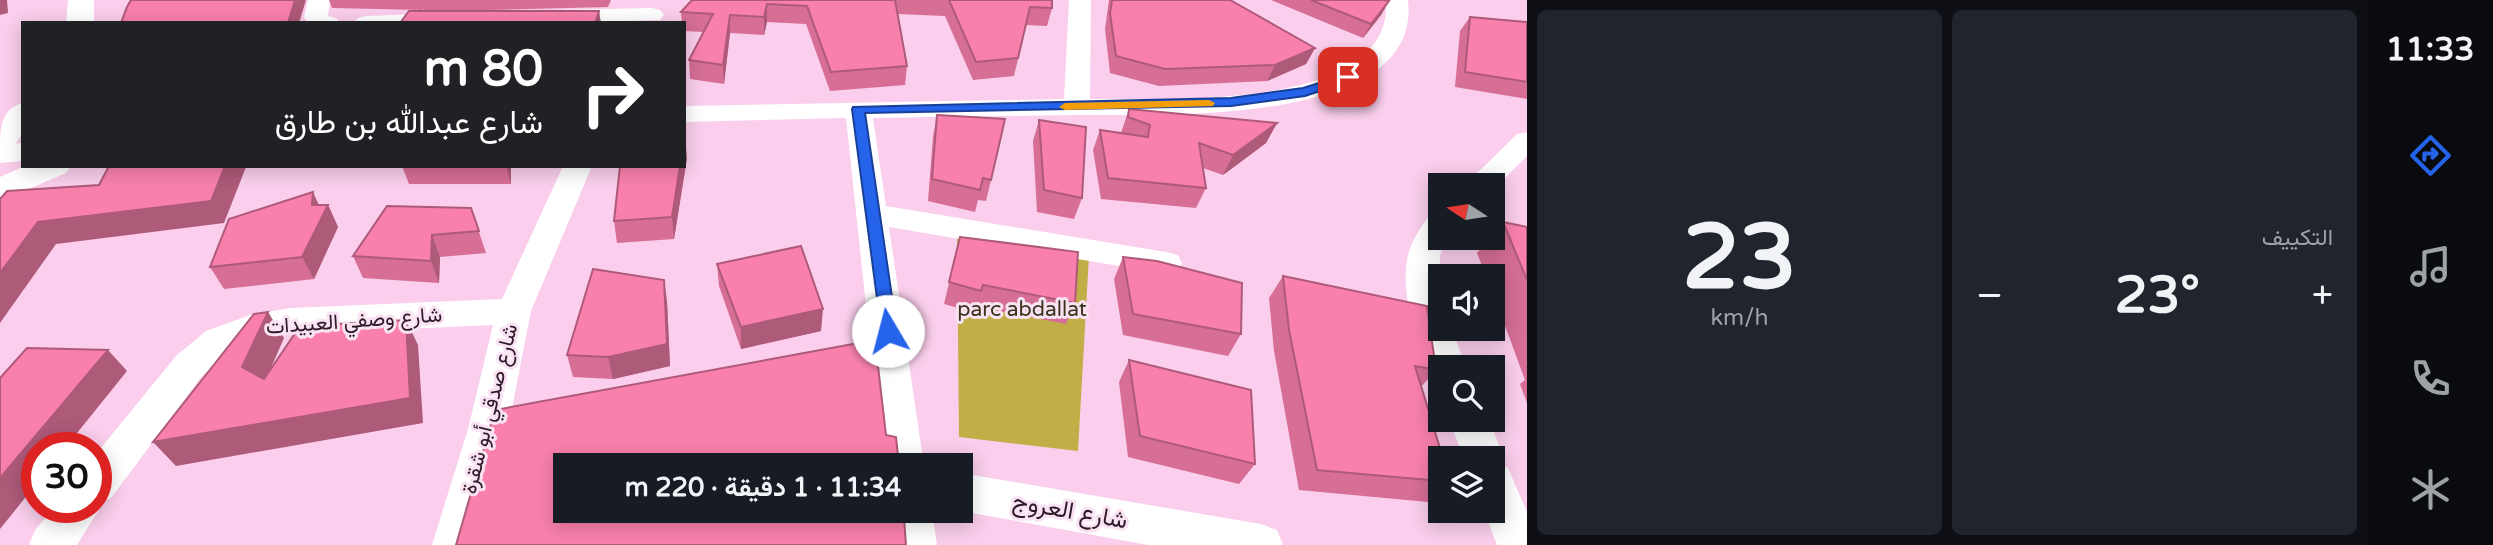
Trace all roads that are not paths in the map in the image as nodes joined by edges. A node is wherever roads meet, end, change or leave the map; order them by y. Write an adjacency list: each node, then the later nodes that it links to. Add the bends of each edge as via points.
1 (81, 0): 8 (street)
2 (319, 0): 9 (street, via 316,16)
3 (1080, 0): 11 (street)
4 (1391, 4): 11 (street, via 1401,17 1378,57 1327,86 1231,102)
5 (654, 12): 6 (street)
6 (536, 18)
7 (470, 20): 10 (street)
8 (80, 21)
9 (321, 21)
10 (435, 21)
11 (1077, 106): 12 (street)
12 (858, 109): 13 (street); 20 (street)
13 (686, 114)
14 (1527, 141): 18 (street)
15 (50, 168): 19 (street)
16 (556, 168): 23 (street, شارع صدقي أبو شقرة)
17 (577, 168): 23 (street, شارع صدقي أبو شقرة)
18 (1493, 173)
19 (0, 191)
20 (871, 214): 22 (street); 26 (street)
21 (1428, 244): 25 (street, via 1423,274 1427,308)
22 (1166, 263)
23 (529, 274): 24 (street, شارع صدقي أبو شقرة)
24 (514, 312): 27 (street, شارع وصفي العبيدات, via 290,321 250,328 219,341 189,366); 33 (street, شارع صدقي أبو شقرة, via 488,429)
25 (1443, 355)
26 (903, 453)
27 (112, 465)
28 (973, 494): 35 (street, شارع العروج)
29 (1505, 511): 36 (street)
30 (68, 523): 32 (street)
31 (912, 523): 34 (street)
32 (51, 545)
33 (454, 545)
34 (915, 545)
35 (1261, 545)
36 (1519, 545)

